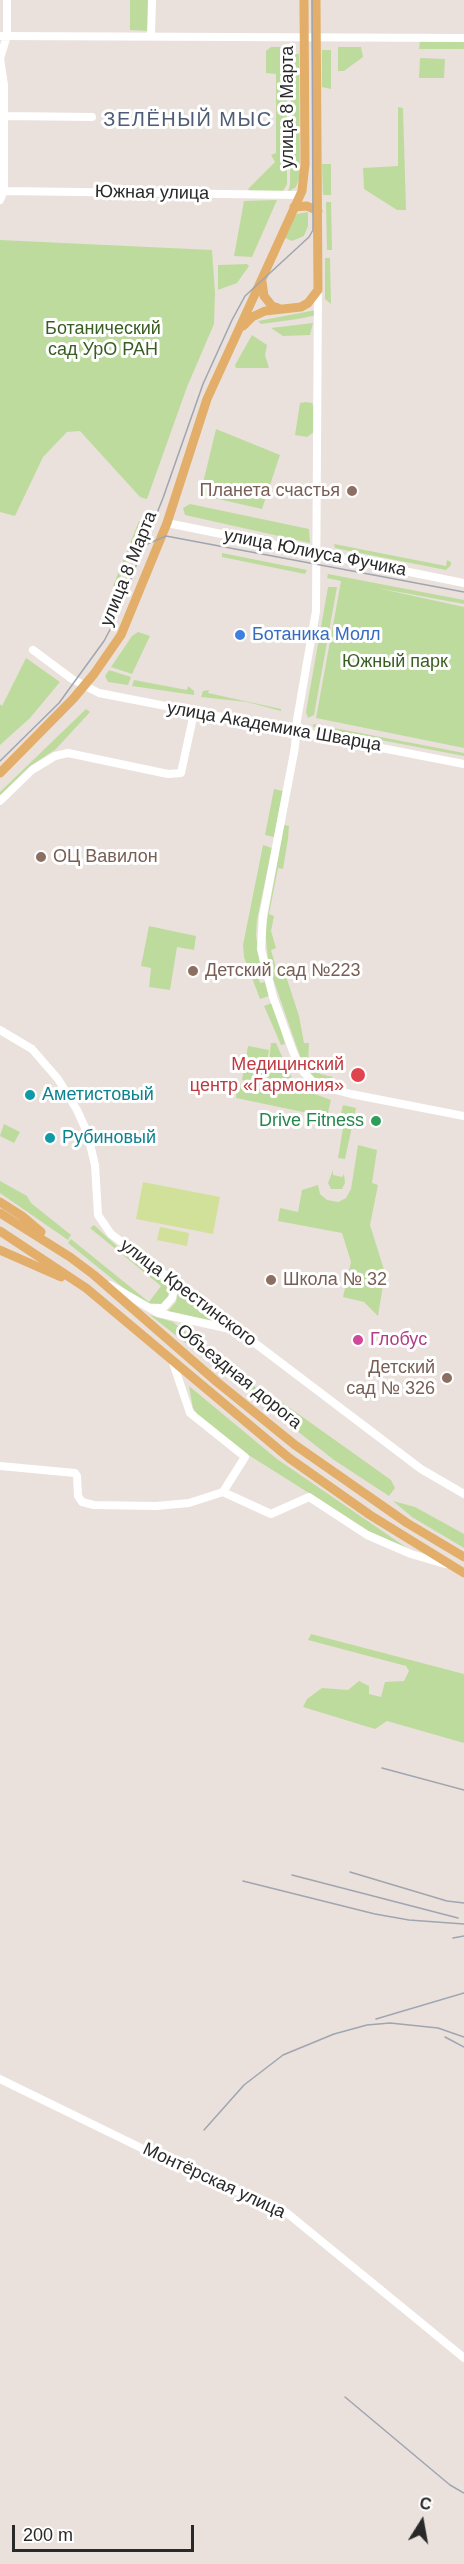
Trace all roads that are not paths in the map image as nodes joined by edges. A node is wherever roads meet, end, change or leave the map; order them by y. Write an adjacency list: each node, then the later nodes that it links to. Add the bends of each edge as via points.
1 (7, 0): 5 (street)
2 (152, 0): 6 (street)
3 (304, 0): 9 (main road, улица 8 Марта)
4 (316, 0): 7 (main road, улица 8 Марта)
5 (4, 36): 6 (street); 10 (street, via 0,58)
6 (151, 36): 9 (street)
7 (316, 38): 8 (street); 9 (street); 17 (main road, улица 8 Марта)
8 (464, 38)
9 (304, 39): 14 (main road, улица 8 Марта, via 305,164)
10 (4, 116): 11 (street); 12 (street)
11 (92, 117)
12 (2, 130): 13 (street)
13 (4, 191): 14 (street, Южная улица); 15 (street)
14 (300, 195): 16 (main road, улица 8 Марта)
15 (0, 200)
16 (294, 207): 17 (main road, via 307,206); 18 (main road, улица 8 Марта)
17 (318, 211): 19 (main road, улица 8 Марта)
18 (262, 280): 22 (main road, via 264,296 272,306); 23 (main road, улица 8 Марта)
19 (318, 285): 20 (street, улица 8 Марта); 21 (main road, via 314,297)
20 (319, 306): 21 (street); 25 (street, улица 8 Марта)
21 (301, 307): 22 (main road, улица 8 Марта)
22 (284, 310): 23 (main road, улица 8 Марта, via 270,309 252,317)
23 (232, 342): 24 (main road, улица 8 Марта, via 198,422)
24 (166, 523): 25 (street, улица Юлиуса Фучика); 28 (main road, улица 8 Марта, via 121,635)
25 (317, 554): 26 (street, улица Юлиуса Фучика); 30 (street, улица 8 Марта, via 316,611)
26 (464, 583)
27 (33, 650): 28 (street, улица Академика Шварца)
28 (85, 685): 29 (street, улица Академика Шварца, via 99,693); 32 (main road, улица 8 Марта)
29 (194, 713): 30 (street, улица Академика Шварца); 33 (street, via 181,773 168,774 68,753 32,770)
30 (296, 732): 31 (street, улица Академика Шварца); 35 (street, улица 8 Марта, via 261,941 273,997 300,1068 324,1087)
31 (464, 764)
32 (0, 773)
33 (0, 801)
34 (0, 1030): 42 (street, улица Крестинского, via 32,1049 58,1079 77,1110 95,1165 98,1215 111,1234)
35 (464, 1116)
36 (0, 1202): 40 (main road)
37 (0, 1213): 40 (main road, Объездная дорога)
38 (0, 1231): 43 (main road, Объездная дорога)
39 (0, 1250): 43 (main road)
40 (70, 1257): 41 (main road, Объездная дорога)
41 (94, 1275): 44 (street); 50 (main road, Объездная дорога, via 295,1445 407,1523)
42 (169, 1280): 44 (street, via 174,1292 170,1302 163,1308); 45 (street, улица Крестинского)
43 (86, 1288): 46 (main road, Объездная дорога)
44 (146, 1307): 45 (street)
45 (234, 1330): 49 (street, улица Крестинского, via 420,1469)
46 (171, 1359): 48 (street, via 190,1413 244,1457); 51 (main road, Объездная дорога, via 289,1458)
47 (0, 1466): 48 (street, via 75,1473 78,1496 82,1502 94,1505 189,1503)
48 (223, 1492): 51 (street, via 271,1514 309,1497 367,1535)
49 (464, 1494)
50 (464, 1557)
51 (448, 1565): 52 (main road, Объездная дорога)
52 (464, 1573)
53 (0, 2079): 54 (street, Монтёрская улица, via 174,2164 286,2213)
54 (464, 2358)

